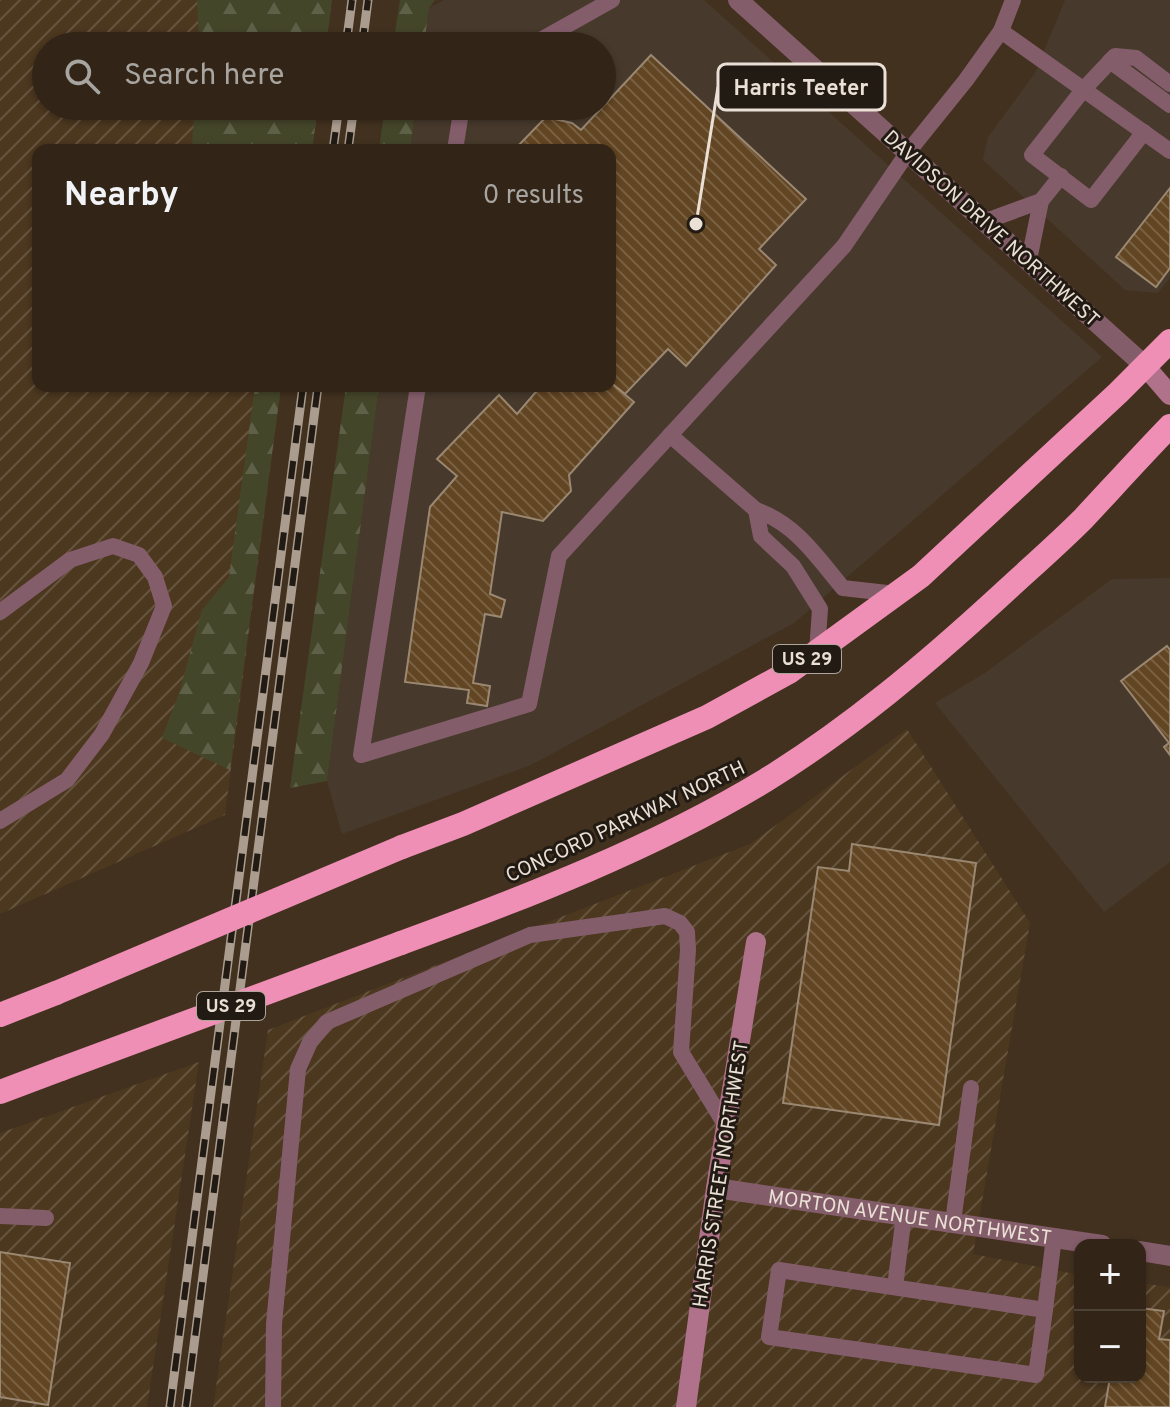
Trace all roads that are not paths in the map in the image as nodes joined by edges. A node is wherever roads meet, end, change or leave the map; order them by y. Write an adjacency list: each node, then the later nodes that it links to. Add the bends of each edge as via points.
1 (612, 0): 5 (lane)
2 (738, 0): 14 (street, DAVIDSON DRIVE NORTHWEST)
3 (1013, 0): 4 (lane)
4 (1001, 31): 8 (lane); 14 (lane)
5 (555, 32)
6 (1110, 61): 7 (lane, via 1115,56 1136,58); 8 (lane); 9 (lane)
7 (1170, 84)
8 (1083, 90): 11 (lane); 15 (lane, via 1032,155)
9 (1170, 105)
10 (460, 120): 12 (lane)
11 (1144, 132): 13 (lane); 15 (lane, via 1091,200)
12 (456, 144)
13 (1170, 151)
14 (908, 152): 17 (street, DAVIDSON DRIVE NORTHWEST); 24 (lane, via 844,246)
15 (1061, 176): 16 (lane)
16 (1041, 201): 17 (lane); 18 (lane)
17 (986, 221): 18 (street, DAVIDSON DRIVE NORTHWEST)
18 (1029, 260): 20 (street, DAVIDSON DRIVE NORTHWEST)
19 (1170, 341): 20 (highway, US 29)
20 (1145, 366): 22 (street, DAVIDSON DRIVE NORTHWEST); 26 (highway, US 29)
21 (417, 392): 24 (lane, via 361,755 529,704 559,556)
22 (1170, 395)
23 (1170, 426): 33 (highway, CONCORD PARKWAY NORTH / US 29, bridge, via 1081,520 966,627 876,703 753,787 485,913)
24 (670, 435): 25 (lane)
25 (756, 510): 26 (lane, via 800,536 843,588); 28 (lane, via 761,536 793,566 820,609)
26 (896, 594): 28 (highway, US 29)
27 (0, 612): 29 (lane, via 70,560 113,546 139,555 155,577 164,606 141,663 102,734 67,780)
28 (817, 652): 31 (highway, US 29, bridge, via 707,717)
29 (0, 821)
30 (756, 942): 34 (street, HARRIS STREET NORTHWEST)
31 (0, 1015)
32 (971, 1088): 39 (lane)
33 (0, 1092)
34 (726, 1126): 35 (street, HARRIS STREET NORTHWEST); 46 (lane, via 681,1052 687,932 665,916 530,935 327,1022 298,1069 274,1324)
35 (716, 1188): 36 (street, MORTON AVENUE NORTHWEST); 47 (street, HARRIS STREET NORTHWEST)
36 (904, 1215): 39 (street, MORTON AVENUE NORTHWEST); 44 (lane)
37 (0, 1216): 38 (lane)
38 (46, 1218)
39 (953, 1222): 40 (street, MORTON AVENUE NORTHWEST)
40 (1054, 1237): 41 (street, MORTON AVENUE NORTHWEST); 45 (lane)
41 (1074, 1240)
42 (1146, 1252): 43 (street)
43 (1170, 1256)
44 (895, 1287): 45 (lane); 45 (lane, via 779,1270 769,1337 1036,1375)
45 (1045, 1310)
46 (273, 1407)
47 (686, 1407)

